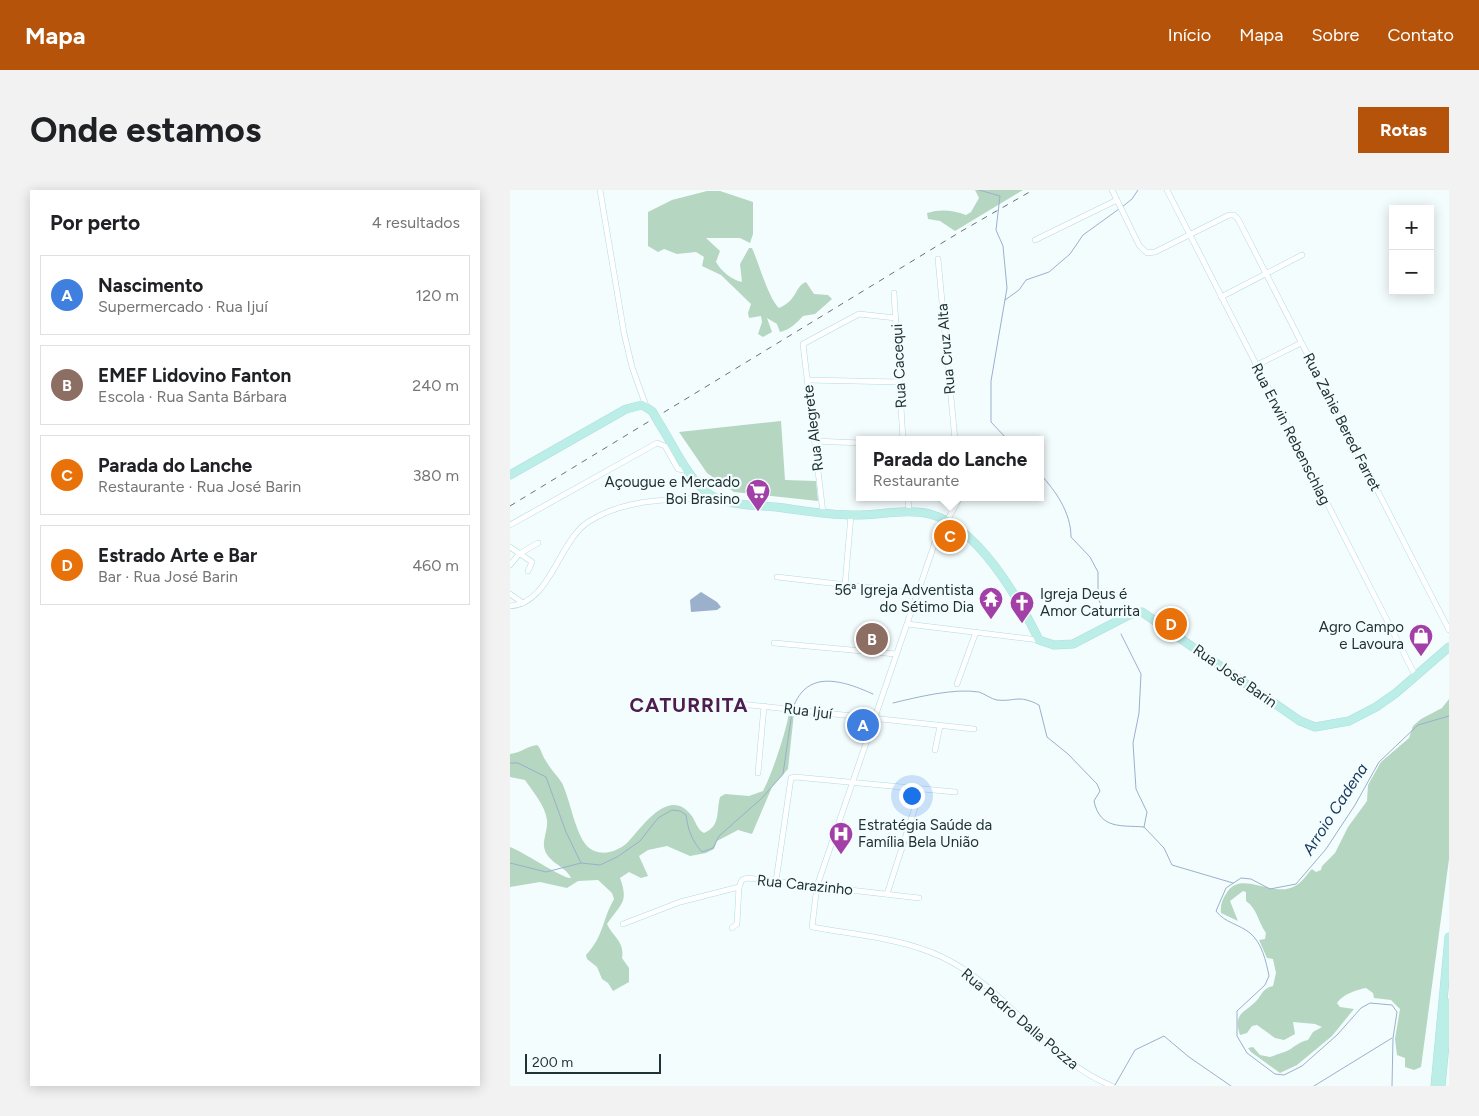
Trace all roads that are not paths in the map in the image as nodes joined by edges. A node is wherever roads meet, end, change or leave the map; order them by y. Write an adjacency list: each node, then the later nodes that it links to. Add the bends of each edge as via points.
1 (600, 190): 17 (street, via 624,333 632,368)
2 (1112, 190): 4 (street)
3 (1167, 190): 5 (street, Rua Erwin Rebenschlag)
4 (1117, 200): 5 (street, via 1139,246 1146,253); 6 (street)
5 (1190, 235): 9 (street, Rua Zahie Bered Farret, via 1234,215); 11 (street, Rua Erwin Rebenschlag)
6 (1035, 240)
7 (1302, 255): 9 (street)
8 (938, 259): 19 (street, Rua Cruz Alta)
9 (1266, 274): 11 (street); 13 (street, Rua Zahie Bered Farret)
10 (894, 292): 12 (street, Rua Cacequi)
11 (1221, 297): 14 (street, Rua Erwin Rebenschlag)
12 (896, 318): 15 (street, Rua Alegrete, via 859,314 803,344); 16 (street, Rua Cacequi)
13 (1301, 343): 14 (street); 44 (street, Rua Zahie Bered Farret)
14 (1255, 366): 50 (street, Rua Erwin Rebenschlag)
15 (808, 380): 16 (street); 20 (street, Rua Alegrete)
16 (899, 382): 18 (street, Rua Cacequi)
17 (649, 409): 22 (main road, bridge); 23 (main road, via 635,406 620,412)
18 (903, 436)
19 (955, 436)
20 (815, 442): 21 (street); 27 (street, Rua Alegrete)
21 (856, 443)
22 (689, 472): 24 (main road); 31 (street, via 678,469 665,446 657,443)
23 (510, 476)
24 (713, 496): 27 (main road, via 731,502); 41 (street, via 647,500 588,522 569,542 544,584)
25 (908, 501): 28 (street)
26 (957, 501): 30 (street)
27 (823, 512): 29 (main road)
28 (909, 513): 29 (main road); 30 (main road, via 929,514)
29 (850, 515): 38 (street)
30 (945, 520): 39 (street); 46 (main road, via 984,554 1012,588)
31 (510, 525)
32 (538, 543): 34 (street)
33 (510, 547): 34 (street)
34 (519, 554): 35 (street); 36 (street, via 532,562)
35 (510, 565)
36 (528, 571)
37 (777, 576): 38 (street)
38 (845, 585): 39 (street)
39 (918, 593): 43 (street)
40 (510, 594): 41 (street)
41 (523, 604): 42 (street)
42 (510, 606)
43 (907, 624): 45 (street); 49 (street)
44 (1449, 630)
45 (976, 632): 46 (street); 51 (street)
46 (1038, 640): 50 (main road, Rua José Barin, via 1054,646 1073,644 1131,614 1142,612 1300,721 1315,727 1349,720 1376,707)
47 (774, 642): 49 (street)
48 (1449, 647): 50 (main road, Rua José Barin)
49 (896, 654): 54 (street)
50 (1416, 677)
51 (957, 684)
52 (731, 703): 53 (street, Rua Ijuí)
53 (764, 706): 54 (street, Rua Ijuí); 58 (street)
54 (873, 718): 55 (street, Rua Ijuí); 59 (street)
55 (940, 726): 56 (street, Rua Ijuí); 57 (street)
56 (974, 729)
57 (935, 750)
58 (758, 773)
59 (852, 782): 60 (street); 62 (street, via 791,778); 63 (street)
60 (921, 789): 61 (street); 65 (street)
61 (955, 792)
62 (776, 881): 63 (street, Rua Carazinho); 64 (street, Rua Carazinho, via 747,878)
63 (817, 886): 65 (street, Rua Carazinho); 71 (street, Rua Pedro Dalla Pozza, via 812,926 885,939 942,957 991,990 1082,1070)
64 (739, 887): 67 (street, via 680,902); 68 (street, Rua Carazinho, via 736,924)
65 (888, 894): 66 (street, Rua Carazinho)
66 (919, 898)
67 (623, 924)
68 (732, 928)
69 (1449, 937): 72 (main road)
70 (1449, 1003): 73 (main road)
71 (1112, 1086)
72 (1435, 1086)
73 (1441, 1086)

